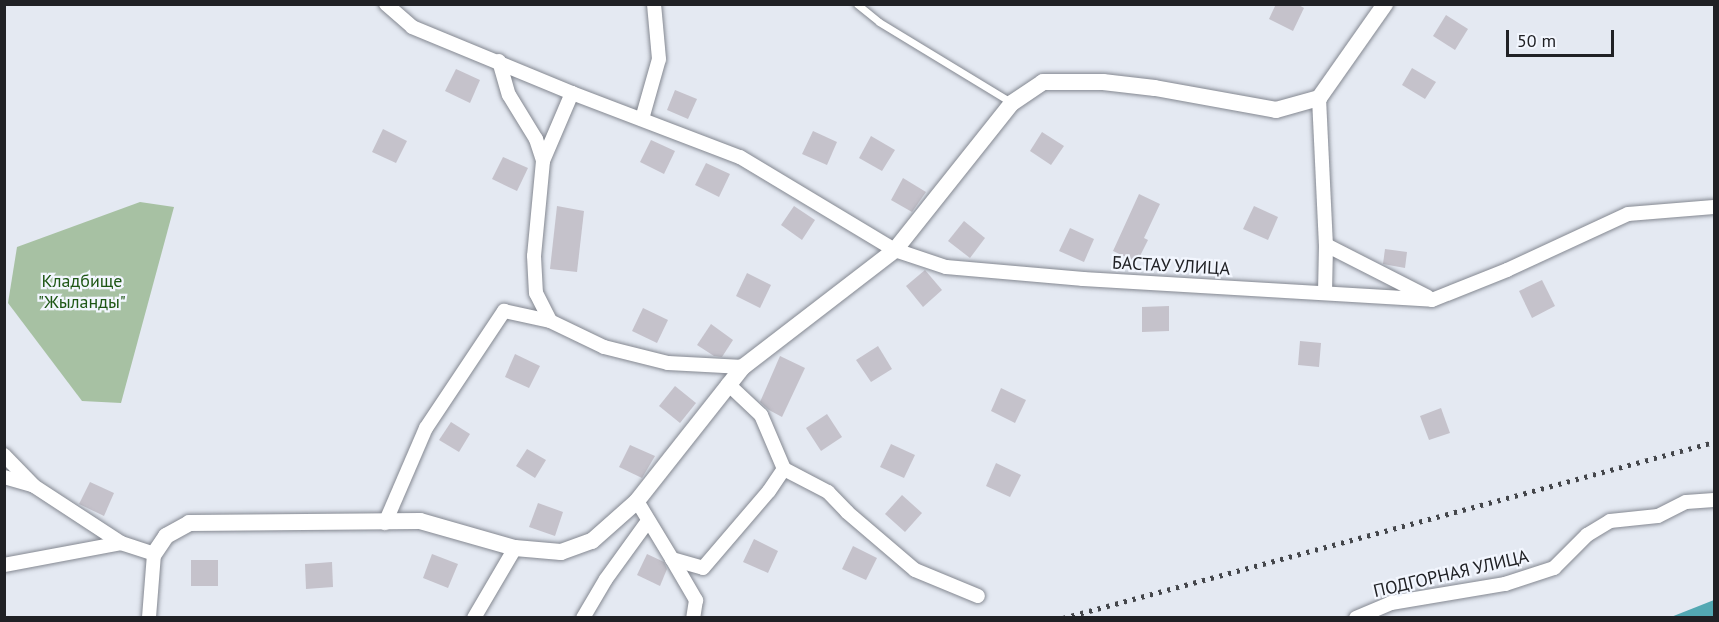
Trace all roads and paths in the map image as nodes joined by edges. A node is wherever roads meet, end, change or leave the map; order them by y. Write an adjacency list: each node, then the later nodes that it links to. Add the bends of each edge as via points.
1 (386, 4): 5 (street, БАСТАУ УЛИЦА, via 412,27)
2 (654, 4): 9 (street, via 659,59)
3 (857, 4): 8 (lane, via 879,22)
4 (1385, 4): 7 (street)
5 (499, 61): 6 (street, БАСТАУ УЛИЦА); 10 (street, via 509,95 536,138)
6 (572, 93): 9 (street, БАСТАУ УЛИЦА); 10 (street)
7 (1319, 98): 8 (street, via 1276,110 1155,88 1103,82 1042,82); 12 (street)
8 (1012, 104): 13 (street)
9 (642, 119): 13 (street, БАСТАУ УЛИЦА, via 740,157)
10 (543, 161): 16 (street, via 534,256 536,293)
11 (1714, 207): 15 (street, БАСТАУ УЛИЦА, via 1629,214)
12 (1326, 245): 14 (street); 15 (street)
13 (895, 250): 14 (street, БАСТАУ УЛИЦА, via 946,267); 17 (street)
14 (1325, 293): 15 (street, БАСТАУ УЛИЦА)
15 (1432, 300)
16 (550, 321): 17 (street, via 604,348 668,363); 26 (street, via 504,311 426,428)
17 (743, 367): 18 (street)
18 (728, 384): 20 (street, via 761,415); 24 (street)
19 (4, 455): 22 (street)
20 (784, 469): 30 (street, via 770,491 703,568); 32 (street, via 828,492 915,570)
21 (4, 477): 22 (street)
22 (34, 486): 27 (street)
23 (1714, 500): 37 (street, ПОДГОРНАЯ УЛИЦА, via 1686,502 1658,516 1610,520 1587,535 1554,568 1505,584 1391,603)
24 (638, 501): 25 (street); 28 (street, via 592,541 561,552)
25 (648, 521): 30 (street); 35 (street)
26 (385, 522): 28 (street, via 420,522); 29 (street, via 189,524 166,536)
27 (121, 543): 29 (street); 31 (street)
28 (515, 548): 34 (street)
29 (154, 554): 33 (street)
30 (672, 559): 36 (street, via 696,600)
31 (4, 565)
32 (978, 596)
33 (149, 618)
34 (474, 618)
35 (583, 618)
36 (693, 618)
37 (1356, 618)

